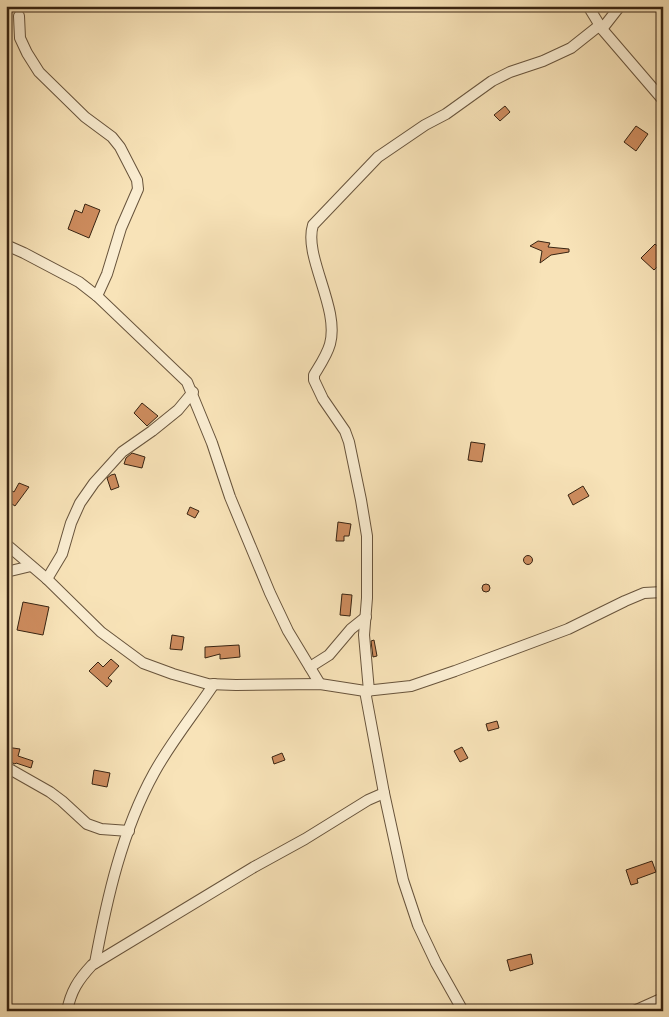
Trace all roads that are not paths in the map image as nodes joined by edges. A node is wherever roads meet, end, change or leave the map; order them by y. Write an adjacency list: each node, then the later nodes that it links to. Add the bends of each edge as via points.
1 (588, 6): 4 (street)
2 (620, 6): 4 (street)
3 (19, 16): 7 (street, via 20,38 39,72 85,117 112,137 137,180 138,189)
4 (601, 27): 5 (street); 14 (street, via 571,48 492,81 378,156 313,225 310,233 331,330 330,344 314,380 345,431 353,457 367,536)
5 (662, 96)
6 (6, 245): 7 (street, via 79,282)
7 (97, 296): 8 (street, via 187,382)
8 (193, 392): 12 (street, via 178,410 122,452 94,483 80,503 62,554); 15 (street, via 263,578 288,632)
9 (6, 544): 10 (street)
10 (31, 566): 11 (street); 12 (street)
11 (6, 572)
12 (47, 579): 16 (street, via 101,632 143,663)
13 (663, 592): 18 (street, via 644,593 568,628 432,680)
14 (366, 617): 15 (street, via 329,655); 18 (street)
15 (310, 668): 17 (street)
16 (214, 684): 17 (street); 21 (street, via 166,753)
17 (320, 684): 18 (street)
18 (367, 691): 20 (street)
19 (6, 767): 21 (street, via 56,796 87,824 101,829)
20 (384, 793): 22 (street, via 245,872); 25 (street, via 403,880 418,925)
21 (129, 831): 22 (street, via 111,888)
22 (96, 963): 24 (street, via 78,980)
23 (663, 998): 26 (street)
24 (67, 1011)
25 (463, 1011)
26 (634, 1011)

